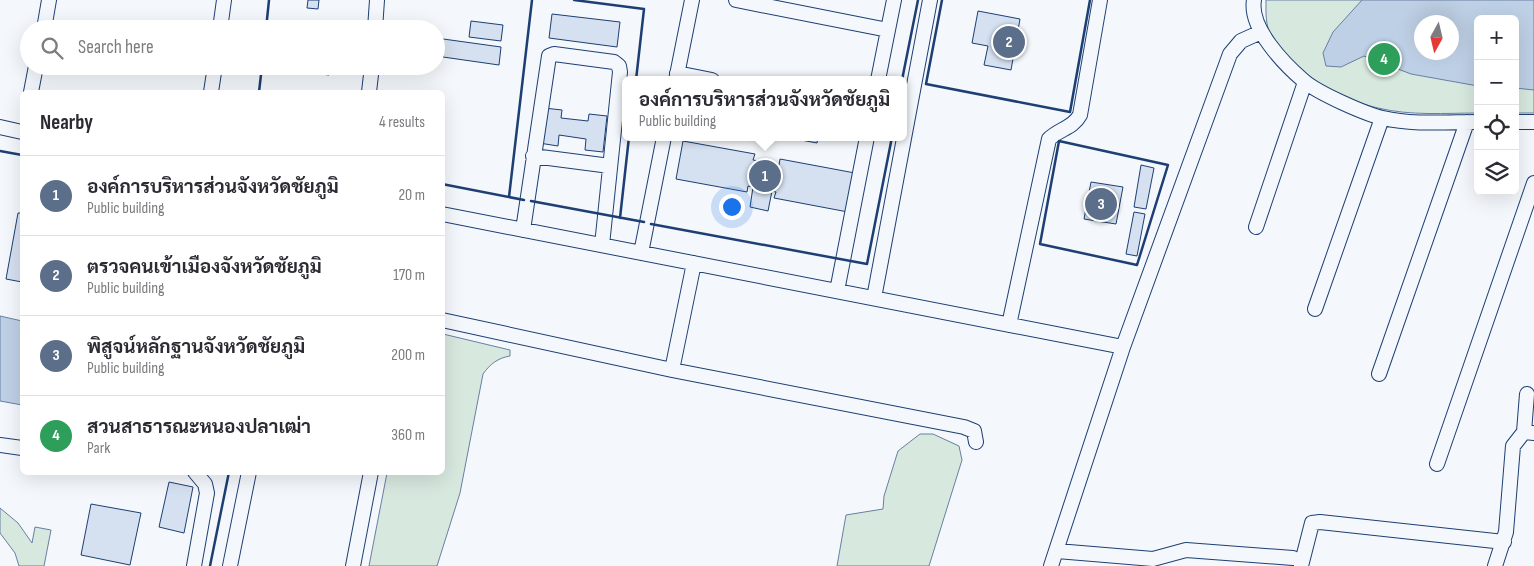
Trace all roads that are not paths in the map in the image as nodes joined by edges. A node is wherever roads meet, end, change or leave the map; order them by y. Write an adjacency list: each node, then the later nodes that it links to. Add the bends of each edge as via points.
1 (49, 0): 10 (street)
2 (224, 0): 11 (street)
3 (377, 0): 12 (street)
4 (692, 0): 18 (street)
5 (736, 0): 13 (street)
6 (894, 0): 13 (street)
7 (930, 0): 25 (street)
8 (1100, 0): 47 (street, via 1080,116 1076,123 1049,139)
9 (1254, 0): 14 (street)
10 (46, 20)
11 (221, 20)
12 (376, 20)
13 (888, 30): 19 (street)
14 (1261, 32): 20 (street); 48 (street, via 1241,42 1230,54)
15 (35, 75): 21 (street)
16 (214, 75): 22 (street)
17 (371, 75): 23 (street)
18 (676, 76)
19 (879, 76)
20 (1305, 82): 24 (street, via 1341,102); 38 (street)
21 (34, 90)
22 (212, 90)
23 (369, 90)
24 (1382, 118): 26 (street); 45 (street)
25 (907, 122)
26 (1472, 122): 50 (street)
27 (1519, 122): 28 (street)
28 (1534, 122)
29 (0, 127): 30 (street)
30 (20, 132)
31 (663, 141): 41 (street)
32 (866, 141): 43 (street)
33 (904, 141): 44 (street)
34 (533, 156): 35 (street); 35 (street, via 547,62 554,54 614,62 619,66); 39 (street)
35 (610, 166): 40 (street)
36 (1534, 183): 56 (street)
37 (445, 215): 39 (street)
38 (1256, 227)
39 (523, 230): 40 (street)
40 (602, 245): 41 (street)
41 (641, 253): 42 (street)
42 (694, 263): 43 (street); 49 (street)
43 (837, 291): 44 (street)
44 (874, 298): 47 (street)
45 (1315, 309)
46 (445, 321): 49 (street)
47 (1009, 325): 48 (street)
48 (1123, 347): 61 (street)
49 (672, 370): 53 (street, via 964,427 974,431)
50 (1379, 374)
51 (1526, 394): 52 (street)
52 (1529, 432): 60 (street, via 1513,446)
53 (976, 442)
54 (0, 445): 55 (street)
55 (20, 448)
56 (1437, 464)
57 (197, 475): 63 (street, via 207,492)
58 (248, 475): 64 (street)
59 (370, 475): 65 (street)
60 (1504, 542): 62 (street, via 1320,522 1312,524); 67 (street)
61 (1057, 551): 62 (street, via 1153,559 1186,550); 66 (street)
62 (1297, 562)
63 (194, 566)
64 (230, 566)
65 (353, 566)
66 (1051, 566)
67 (1495, 566)

